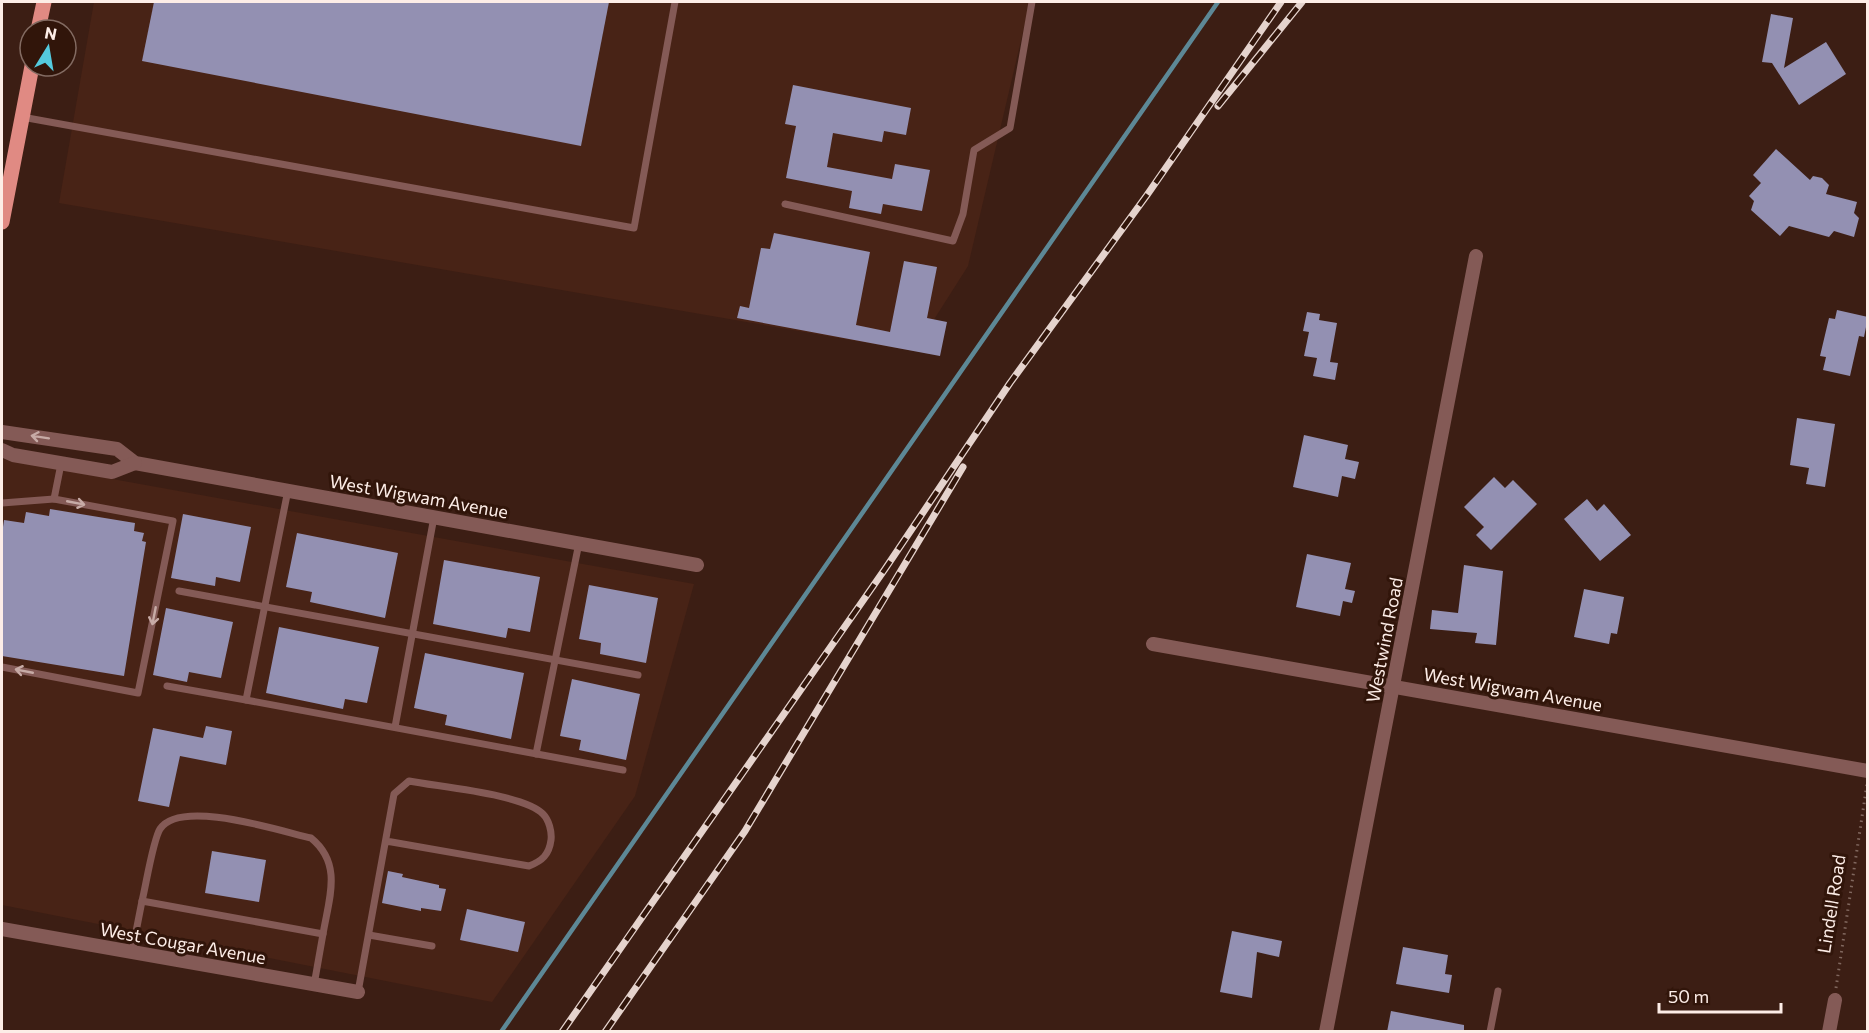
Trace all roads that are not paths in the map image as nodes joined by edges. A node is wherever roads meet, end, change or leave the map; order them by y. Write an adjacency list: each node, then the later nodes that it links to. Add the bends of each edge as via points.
1 (44, 2): 4 (main road)
2 (675, 2): 6 (lane, via 634,228)
3 (1032, 2): 7 (lane, via 1010,128 974,150 963,214 953,241)
4 (41, 18)
5 (30, 78): 6 (main road)
6 (22, 117): 8 (main road)
7 (784, 204)
8 (2, 222)
9 (1476, 256): 28 (street, Westwind Road)
10 (2, 432): 12 (street, West Wigwam Avenue, one-way to 10, via 117,449)
11 (2, 450): 13 (street, West Wigwam Avenue)
12 (135, 463): 13 (street, West Wigwam Avenue, via 112,472); 14 (street, West Wigwam Avenue)
13 (61, 464): 15 (lane)
14 (288, 490): 17 (street, West Wigwam Avenue); 21 (lane)
15 (54, 499): 16 (lane); 25 (lane, one-way to 25, via 173,522 138,693)
16 (2, 503)
17 (434, 517): 18 (street, West Wigwam Avenue); 22 (lane)
18 (579, 543): 19 (street, West Wigwam Avenue); 24 (lane)
19 (697, 565)
20 (179, 591): 21 (lane)
21 (265, 607): 22 (lane); 29 (lane)
22 (412, 635): 24 (lane); 30 (lane)
23 (1153, 644): 28 (street, West Wigwam Avenue)
24 (555, 659): 26 (lane); 31 (lane)
25 (2, 667)
26 (638, 675)
27 (167, 686): 29 (lane)
28 (1394, 687): 33 (street, West Wigwam Avenue); 45 (street, Westwind Road)
29 (246, 700): 30 (lane)
30 (394, 727): 31 (lane)
31 (536, 754): 32 (lane)
32 (623, 770)
33 (1868, 771)
34 (386, 841): 34 (lane, via 394,794 409,782 525,802 544,815 552,832 550,848 542,861 529,866); 38 (lane)
35 (142, 901): 37 (lane); 37 (lane, via 160,829 171,820 201,814 310,838 324,849 332,879); 40 (lane)
36 (2, 929): 40 (street, West Cougar Avenue)
37 (322, 934): 41 (lane)
38 (369, 935): 39 (lane); 43 (lane)
39 (432, 946)
40 (132, 952): 41 (street, West Cougar Avenue)
41 (314, 985): 43 (street, West Cougar Avenue)
42 (1498, 991): 46 (lane)
43 (358, 993)
44 (1834, 1000): 47 (street)
45 (1326, 1032)
46 (1490, 1032)
47 (1829, 1032)

